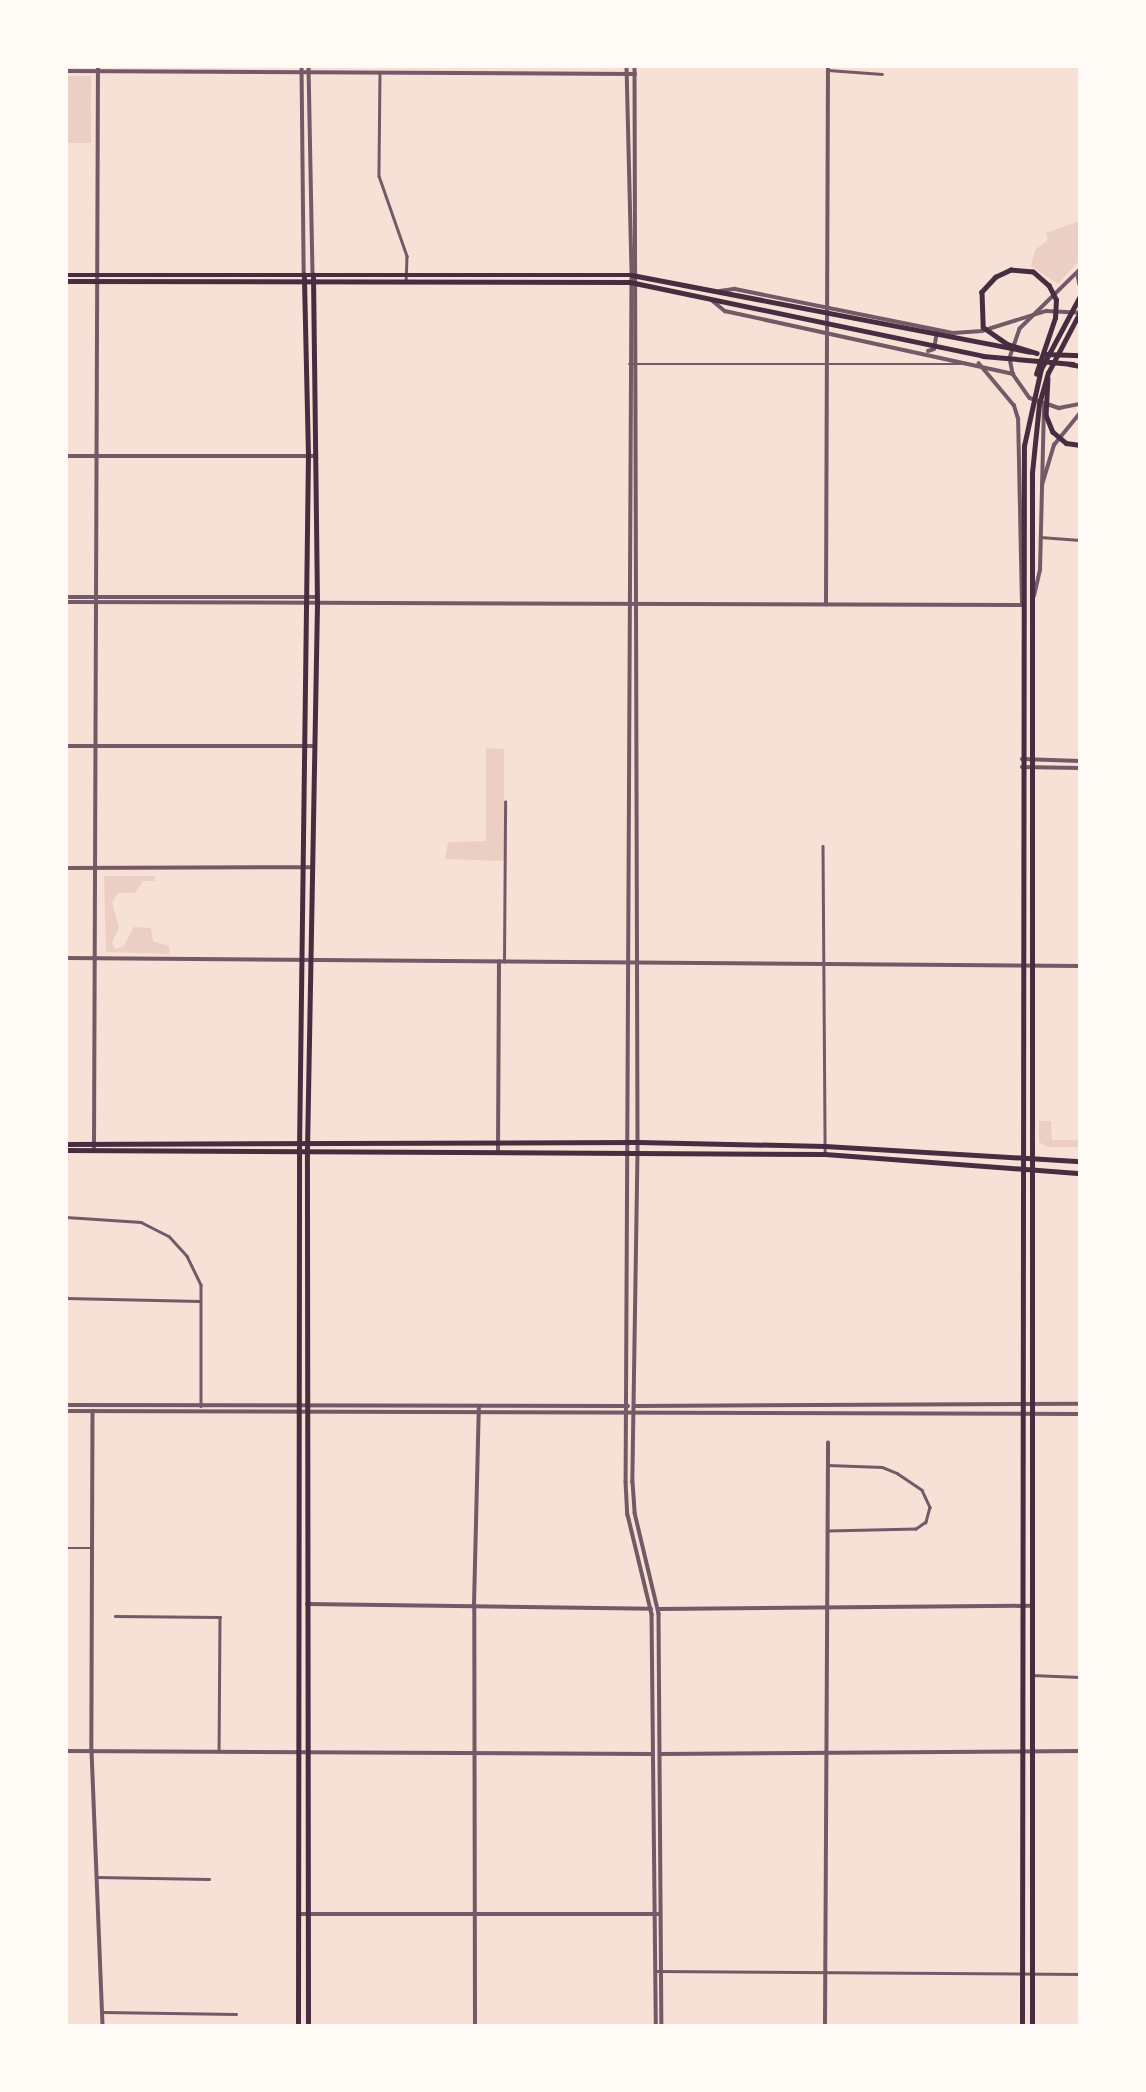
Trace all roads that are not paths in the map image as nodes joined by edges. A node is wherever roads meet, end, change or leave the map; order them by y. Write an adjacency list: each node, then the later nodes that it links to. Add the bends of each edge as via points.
1 (628, 66): 9 (street)
2 (635, 66): 10 (street)
3 (302, 68): 4 (street); 6 (street); 14 (street)
4 (309, 68): 8 (street); 18 (street)
5 (828, 68): 11 (street); 26 (street)
6 (98, 69): 7 (street); 17 (street)
7 (66, 71)
8 (380, 73): 9 (street); 15 (street, via 379,176 407,256)
9 (627, 74): 10 (street); 16 (street)
10 (635, 74): 16 (street)
11 (882, 74)
12 (1079, 272): 22 (street); 28 (street)
13 (66, 275): 17 (main road)
14 (304, 275): 17 (main road); 18 (main road)
15 (407, 275): 16 (main road); 18 (main road); 20 (street)
16 (634, 276): 21 (street); 23 (main road)
17 (98, 278): 18 (main road); 19 (main road); 47 (street)
18 (311, 279): 20 (main road); 48 (main road); 49 (main road)
19 (66, 281)
20 (406, 282): 21 (main road)
21 (632, 282): 25 (main road); 34 (street); 35 (street)
22 (1080, 285)
23 (715, 291): 26 (street, via 735,289); 32 (main road, via 975,345)
24 (1080, 296): 41 (main road, via 1056,333)
25 (711, 299): 30 (street, via 725,311); 38 (main road, via 984,356)
26 (827, 307): 29 (street); 30 (street)
27 (1080, 312): 28 (street, via 1061,309); 39 (main road)
28 (1031, 316): 29 (street, via 982,331); 40 (street, via 1013,343)
29 (937, 330): 31 (street, via 934,349)
30 (826, 332): 31 (street); 36 (street)
31 (926, 352): 37 (street)
32 (1037, 353): 33 (main road); 41 (main road, via 1007,344 983,327 979,314 982,292 1011,270 1033,272 1056,300)
33 (1080, 355)
34 (629, 364): 35 (street); 57 (street)
35 (635, 364): 36 (street); 58 (street)
36 (826, 364): 37 (street); 59 (street)
37 (979, 364): 40 (street); 60 (street, via 1014,406 1018,419)
38 (1080, 365)
39 (1048, 373): 45 (main road, via 1046,415 1052,432 1066,443); 61 (main road, via 1033,439)
40 (1013, 374): 43 (street, via 1020,387)
41 (1036, 384): 60 (main road, via 1024,446)
42 (1080, 404): 43 (street)
43 (1044, 405): 50 (street)
44 (1080, 412): 50 (street, via 1054,445)
45 (1080, 445)
46 (66, 456): 47 (street)
47 (99, 456): 48 (street); 54 (street)
48 (308, 456): 49 (street); 55 (main road)
49 (315, 456): 56 (main road)
50 (1040, 501): 51 (street)
51 (1040, 537): 52 (street); 61 (street, via 1040,570)
52 (1080, 540)
53 (66, 599): 54 (street)
54 (97, 599): 55 (street); 63 (street)
55 (307, 599): 56 (street); 64 (main road)
56 (317, 600): 57 (street); 65 (main road)
57 (627, 604): 58 (street); 83 (street)
58 (635, 604): 59 (street); 84 (street)
59 (826, 605): 60 (street)
60 (1022, 605): 66 (main road)
61 (1032, 605): 67 (main road)
62 (66, 746): 63 (street)
63 (96, 746): 64 (street); 74 (street)
64 (307, 746): 65 (street); 75 (main road)
65 (315, 746): 76 (main road)
66 (1022, 759): 67 (street); 69 (main road)
67 (1032, 759): 68 (street); 70 (main road)
68 (1080, 761)
69 (1022, 767): 70 (street); 87 (main road)
70 (1032, 767): 71 (street); 85 (main road)
71 (1080, 768)
72 (505, 802): 82 (street)
73 (823, 846): 86 (street)
74 (96, 867): 75 (street); 77 (street); 79 (street)
75 (306, 867): 76 (street); 80 (main road)
76 (314, 867): 81 (main road)
77 (66, 868)
78 (66, 958): 79 (street)
79 (96, 958): 80 (street); 96 (street)
80 (304, 961): 81 (street); 92 (main road)
81 (313, 961): 82 (street); 89 (main road)
82 (501, 962): 83 (street); 94 (street)
83 (628, 962): 84 (street); 90 (street)
84 (634, 963): 86 (street); 91 (street)
85 (1032, 965): 87 (street); 88 (street); 105 (main road)
86 (824, 966): 87 (street); 95 (street)
87 (1021, 967): 104 (main road)
88 (1080, 967)
89 (308, 1142): 92 (main road); 94 (main road); 99 (main road)
90 (630, 1142): 91 (main road); 94 (main road); 101 (street)
91 (638, 1142): 95 (main road); 102 (street)
92 (299, 1143): 96 (main road); 98 (main road)
93 (66, 1144): 96 (main road)
94 (498, 1144): 100 (street)
95 (825, 1146): 103 (street); 104 (main road)
96 (93, 1147): 97 (main road); 98 (main road)
97 (66, 1150)
98 (299, 1150): 99 (main road); 113 (main road)
99 (307, 1150): 100 (main road); 114 (main road)
100 (498, 1152): 101 (main road)
101 (630, 1152): 102 (main road); 122 (street)
102 (638, 1152): 103 (main road); 118 (street)
103 (825, 1154): 107 (main road)
104 (1022, 1160): 105 (main road); 107 (main road)
105 (1032, 1160): 106 (main road); 108 (main road)
106 (1080, 1161)
107 (1022, 1171): 108 (main road); 119 (main road)
108 (1032, 1172): 109 (main road); 115 (main road)
109 (1080, 1173)
110 (66, 1217): 112 (street, via 122,1218 157,1228 179,1246 195,1268)
111 (66, 1298): 112 (street)
112 (201, 1301): 117 (street)
113 (299, 1404): 114 (street); 117 (street); 125 (main road)
114 (308, 1404): 123 (street); 126 (main road)
115 (1032, 1404): 116 (street); 119 (street); 127 (main road)
116 (1080, 1404)
117 (201, 1406): 121 (street)
118 (635, 1406): 119 (street); 122 (street); 124 (street)
119 (1021, 1406): 128 (main road)
120 (66, 1408): 121 (street)
121 (93, 1408): 125 (street); 134 (street)
122 (627, 1408): 123 (street); 124 (street); 140 (street, via 628,1515)
123 (479, 1410): 126 (street); 137 (street)
124 (635, 1411): 128 (street); 141 (street, via 635,1513)
125 (299, 1412): 126 (street); 152 (main road)
126 (307, 1412): 135 (main road)
127 (1032, 1413): 128 (street); 129 (street); 139 (main road)
128 (1021, 1414): 138 (main road)
129 (1080, 1414)
130 (828, 1443): 131 (street)
131 (828, 1465): 132 (street); 132 (street, via 883,1467 922,1490 930,1507 926,1522 916,1529)
132 (828, 1531): 136 (street)
133 (66, 1548): 134 (street)
134 (92, 1548): 148 (street)
135 (307, 1604): 137 (street); 153 (main road)
136 (824, 1604): 138 (street); 141 (street); 156 (street)
137 (474, 1605): 140 (street); 150 (street)
138 (1022, 1606): 139 (street); 145 (main road)
139 (1031, 1606): 143 (main road)
140 (651, 1609): 141 (street); 154 (street)
141 (658, 1609): 155 (street)
142 (115, 1616): 149 (street, via 220,1617)
143 (1031, 1675): 144 (street); 146 (main road)
144 (1080, 1677)
145 (1023, 1750): 146 (street); 156 (street); 168 (main road)
146 (1032, 1750): 151 (street); 166 (main road)
147 (66, 1751): 148 (street)
148 (93, 1751): 149 (street); 157 (street)
149 (219, 1751): 152 (street)
150 (474, 1751): 153 (street); 154 (street); 163 (street)
151 (1080, 1751)
152 (299, 1752): 153 (street); 159 (main road)
153 (307, 1752): 160 (main road)
154 (652, 1754): 155 (street); 161 (street)
155 (660, 1754): 156 (street); 162 (street)
156 (827, 1754): 167 (street)
157 (97, 1877): 158 (street); 170 (street)
158 (209, 1879)
159 (299, 1914): 160 (street); 173 (main road)
160 (306, 1914): 163 (street); 174 (main road)
161 (656, 1914): 162 (street); 163 (street); 164 (street)
162 (662, 1914): 165 (street)
163 (474, 1915): 175 (street)
164 (656, 1971): 165 (street); 176 (street)
165 (662, 1972): 167 (street); 177 (street)
166 (1031, 1973): 168 (street); 169 (street); 180 (main road)
167 (825, 1974): 168 (street); 178 (street)
168 (1024, 1974): 179 (main road)
169 (1080, 1974)
170 (102, 2012): 171 (street); 172 (street)
171 (236, 2014)
172 (103, 2025)
173 (298, 2025)
174 (308, 2025)
175 (475, 2025)
176 (656, 2025)
177 (662, 2025)
178 (825, 2025)
179 (1022, 2025)
180 (1032, 2025)

